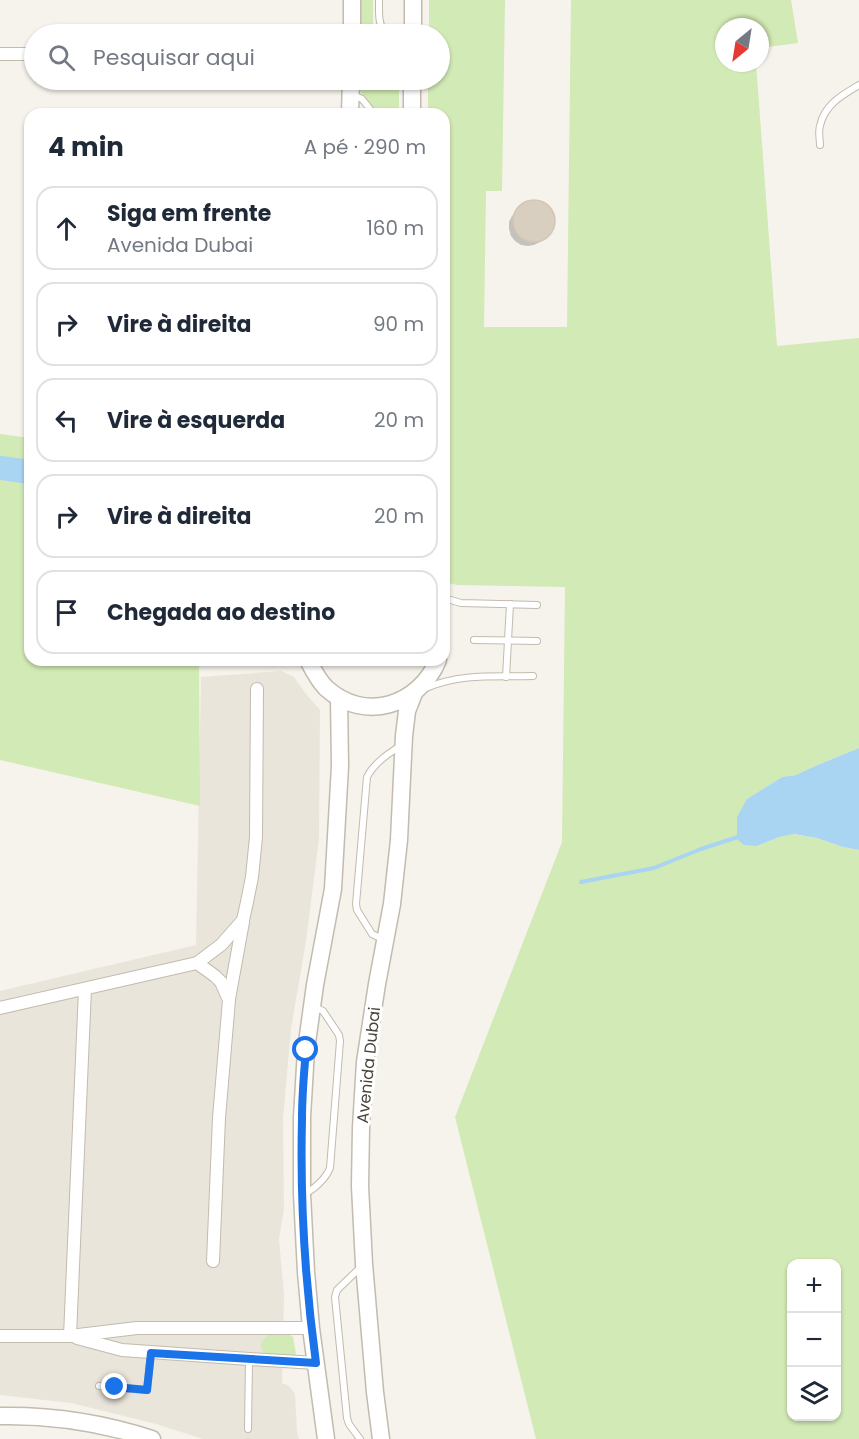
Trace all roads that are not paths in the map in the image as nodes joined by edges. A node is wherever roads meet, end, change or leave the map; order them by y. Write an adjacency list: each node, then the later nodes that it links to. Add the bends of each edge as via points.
1 (352, 0): 4 (street)
2 (380, 0): 5 (lane)
3 (413, 0): 6 (street)
4 (352, 24)
5 (380, 24)
6 (413, 24)
7 (0, 54): 8 (street)
8 (24, 54)
9 (859, 85): 16 (lane, via 839,96 825,112 819,127)
10 (351, 90): 13 (street)
11 (354, 90): 14 (lane)
12 (412, 90): 15 (street)
13 (350, 108)
14 (369, 108)
15 (412, 108)
16 (820, 145)
17 (450, 600): 18 (lane)
18 (510, 604): 19 (lane); 21 (lane)
19 (537, 605)
20 (474, 640): 21 (lane)
21 (508, 641): 22 (lane); 26 (lane)
22 (537, 641)
23 (311, 666): 29 (street, via 325,687)
24 (436, 666): 28 (street, Avenida Dubai)
25 (533, 676): 26 (lane)
26 (506, 677): 28 (lane, via 451,679)
27 (257, 688): 31 (street, via 256,837)
28 (417, 691): 29 (street, via 378,707); 30 (street, Avenida Dubai, via 407,711)
29 (339, 698): 36 (street, via 340,766 333,888)
30 (404, 744): 32 (street, Avenida Dubai, via 399,840); 32 (lane, via 388,754 367,777 356,904 372,934)
31 (243, 920): 33 (street, via 225,941); 35 (street)
32 (386, 940): 40 (street, Avenida Dubai, via 365,1062 360,1186)
33 (197, 963): 34 (street); 35 (street, via 221,982)
34 (85, 989): 37 (street); 43 (street)
35 (229, 1000): 39 (street)
36 (312, 1006): 38 (street, via 302,1117); 38 (lane, via 323,1011 340,1041 330,1168 322,1180)
37 (0, 1008)
38 (302, 1194): 41 (street)
39 (213, 1261)
40 (364, 1264): 52 (lane, via 335,1297 347,1418); 53 (street, Avenida Dubai)
41 (311, 1328): 43 (street, via 126,1328); 46 (street)
42 (0, 1336): 43 (street)
43 (70, 1336): 44 (street, via 122,1350)
44 (151, 1353): 45 (street); 47 (lane, via 147,1390)
45 (249, 1359): 46 (street); 49 (lane)
46 (316, 1363): 51 (street)
47 (99, 1386)
48 (0, 1416): 50 (street, via 76,1420)
49 (248, 1430)
50 (152, 1439)
51 (326, 1439)
52 (360, 1439)
53 (381, 1439)

